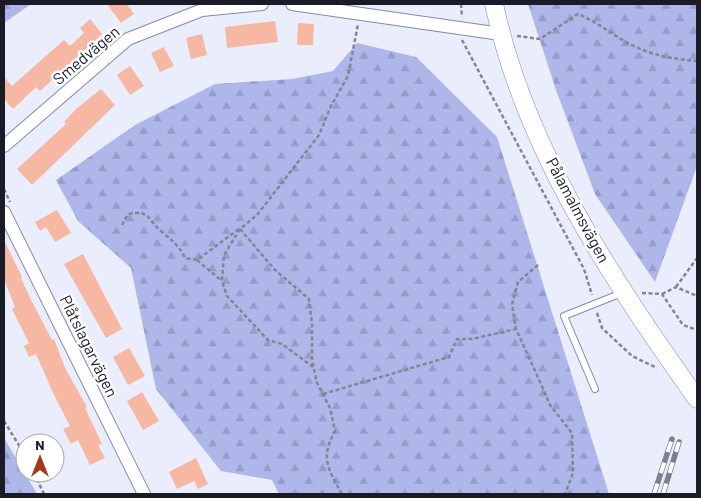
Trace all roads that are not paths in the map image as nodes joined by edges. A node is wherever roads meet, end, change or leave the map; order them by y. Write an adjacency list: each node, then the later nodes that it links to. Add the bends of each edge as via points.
1 (262, 4): 5 (street, Smedvägen, via 202,10 128,39)
2 (292, 4): 4 (street)
3 (494, 4): 4 (street, Pålamalmsvägen)
4 (501, 34): 7 (street, Pålamalmsvägen, via 522,98 570,204)
5 (4, 146)
6 (4, 212): 10 (street, Plåtslagarvägen)
7 (623, 293): 8 (lane, via 564,316); 9 (street, Pålamalmsvägen)
8 (595, 389)
9 (697, 399)
10 (144, 494)

